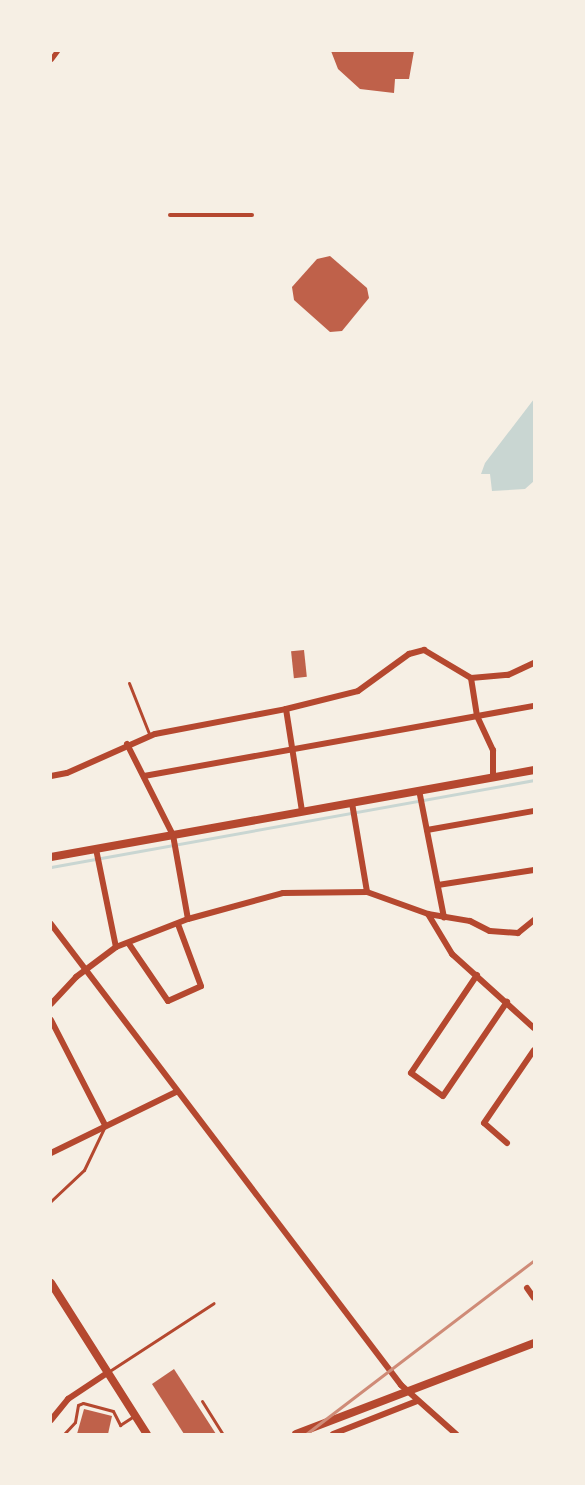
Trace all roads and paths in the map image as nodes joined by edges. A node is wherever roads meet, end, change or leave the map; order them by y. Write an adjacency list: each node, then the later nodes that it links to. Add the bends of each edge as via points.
1 (57, 51): 2 (street)
2 (51, 59)
3 (170, 215): 4 (street)
4 (252, 215)
5 (534, 663): 6 (street, via 508,675)
6 (471, 678): 9 (street, via 424,650 409,654 358,691); 10 (street)
7 (129, 683): 11 (lane)
8 (534, 706): 10 (street)
9 (286, 710): 11 (street); 13 (street)
10 (477, 716): 13 (street); 17 (street, via 493,750)
11 (150, 736): 12 (street)
12 (127, 744): 15 (street, via 67,773); 16 (street)
13 (292, 749): 16 (street); 21 (street)
14 (534, 770): 17 (street)
15 (51, 776)
16 (144, 776): 23 (street)
17 (493, 777): 18 (street)
18 (419, 790): 19 (street); 22 (street)
19 (352, 802): 21 (street); 28 (street)
20 (534, 811): 22 (street)
21 (302, 812): 23 (street)
22 (427, 830): 27 (street)
23 (172, 835): 24 (street); 31 (street)
24 (96, 849): 25 (street); 36 (street)
25 (51, 857)
26 (534, 870): 27 (street)
27 (438, 885): 30 (street)
28 (367, 892): 29 (street); 31 (street, via 283,893)
29 (428, 914): 30 (street); 38 (street, via 452,954)
30 (444, 918): 32 (street, via 470,921 490,931 518,933)
31 (188, 919): 34 (street)
32 (534, 920)
33 (51, 924): 37 (street)
34 (178, 924): 35 (street); 35 (street, via 201,986 168,1001)
35 (129, 944): 36 (street)
36 (116, 947): 37 (street)
37 (84, 971): 39 (street); 44 (street)
38 (477, 975): 40 (street); 40 (street, via 411,1073 443,1096)
39 (52, 1002)
40 (507, 1002): 42 (street)
41 (51, 1020): 45 (street)
42 (534, 1028)
43 (534, 1050): 46 (street, via 484,1123)
44 (176, 1092): 45 (street); 55 (street)
45 (105, 1125): 47 (street); 48 (lane, via 84,1170)
46 (507, 1143)
47 (51, 1153)
48 (51, 1201)
49 (51, 1283): 54 (street)
50 (527, 1288): 51 (street)
51 (534, 1298)
52 (214, 1303): 54 (lane)
53 (534, 1343): 55 (street)
54 (107, 1373): 58 (street); 59 (street, via 68,1399)
55 (407, 1393): 57 (street); 63 (street)
56 (202, 1401): 62 (lane)
57 (417, 1401): 64 (street); 65 (street)
58 (135, 1415): 60 (lane, via 120,1425 113,1411 83,1403 78,1406 75,1422); 61 (street)
59 (51, 1420)
60 (64, 1434)
61 (147, 1434)
62 (223, 1434)
63 (296, 1434)
64 (333, 1434)
65 (456, 1434)

